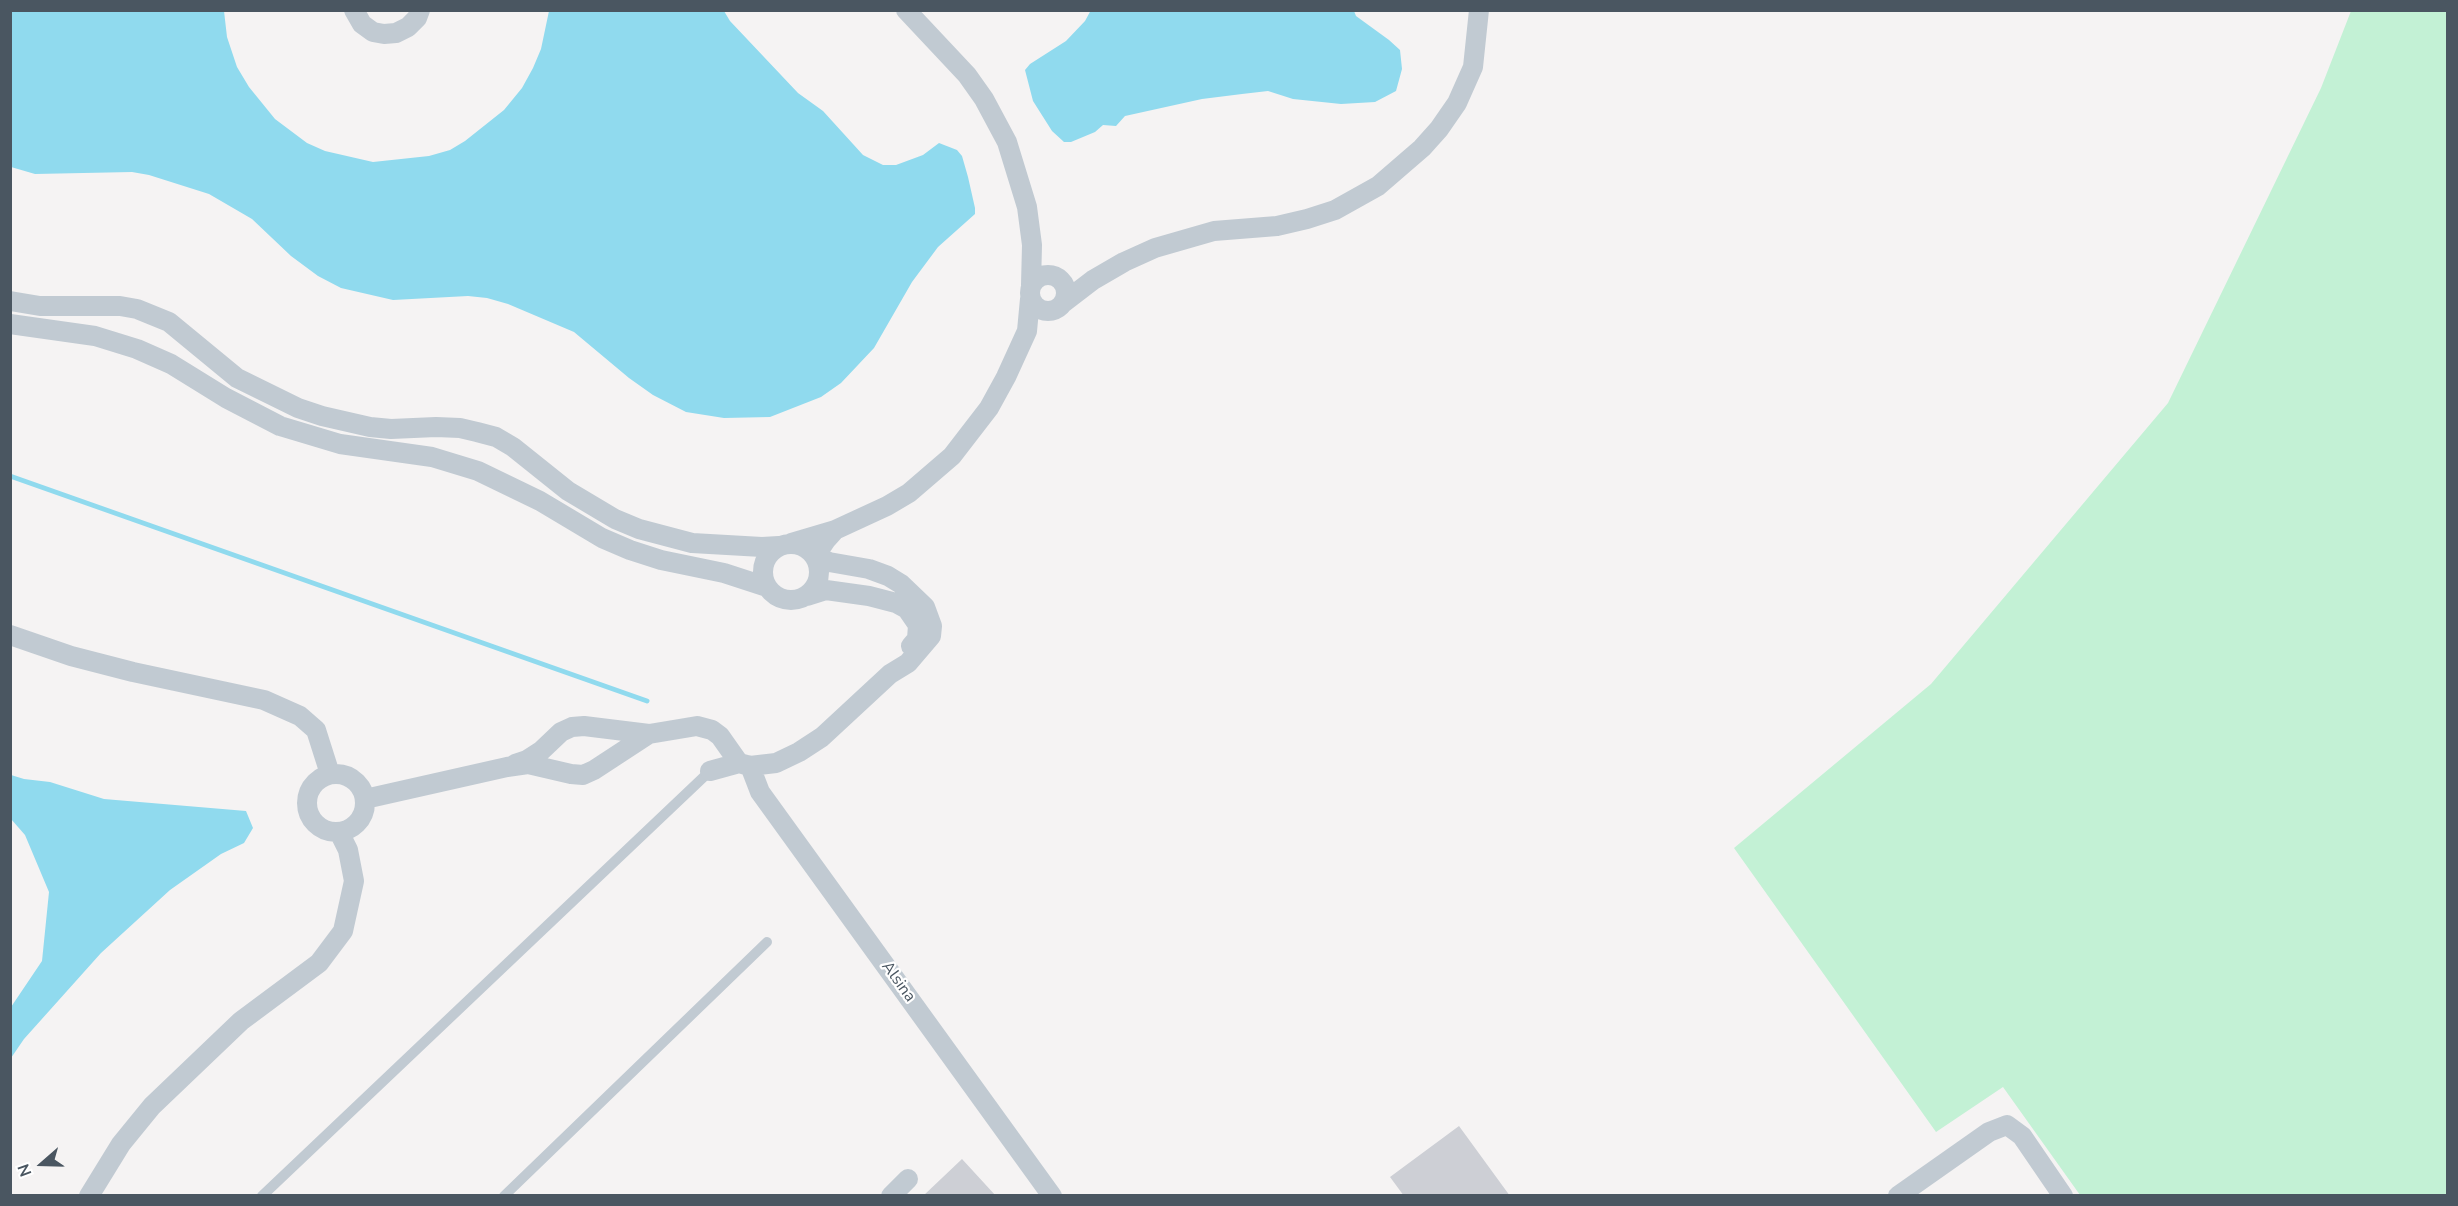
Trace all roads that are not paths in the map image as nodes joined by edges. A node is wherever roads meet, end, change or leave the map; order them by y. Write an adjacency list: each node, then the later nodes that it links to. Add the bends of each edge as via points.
1 (354, 10): 2 (street, via 362,24 384,34 408,27)
2 (420, 10)
3 (906, 10): 5 (street, via 967,75 996,119 1018,172)
4 (1479, 10): 7 (street, via 1473,67 1457,103 1422,148 1378,186 1335,210 1307,219 1183,238 1124,262)
5 (1032, 245): 6 (street, via 1037,258); 8 (street)
6 (1053, 275): 7 (street); 8 (street, via 1038,277); 11 (street, via 1065,285 1066,297)
7 (1093, 280): 11 (street)
8 (1030, 292): 11 (street, via 1037,308); 13 (street)
9 (10, 301): 10 (street, via 40,306)
10 (95, 306): 14 (street); 15 (street, via 137,309 169,322)
11 (1056, 307): 13 (street)
12 (10, 324): 14 (street)
13 (1027, 331): 21 (street, via 989,408 952,456 909,493)
14 (95, 336): 16 (street)
15 (187, 336): 16 (street); 17 (street, via 237,378 322,417 370,428)
16 (171, 364): 18 (street, via 280,426 340,444)
17 (436, 427): 18 (street); 19 (street, via 496,437)
18 (432, 457): 20 (street)
19 (529, 459): 20 (street); 22 (street, via 568,491 639,529 692,543 762,547)
20 (508, 484): 24 (street, via 630,550)
21 (836, 530): 22 (street); 23 (street)
22 (785, 544): 23 (street, via 801,544); 24 (street, via 767,556 762,572)
23 (815, 556): 25 (street, via 820,573); 27 (street, via 888,576 925,607 932,626 930,636 908,663)
24 (767, 587): 25 (street, via 781,599)
25 (807, 596): 27 (street, via 826,590 869,596 907,609 918,625 917,639)
26 (10, 635): 32 (street, via 132,672 264,700 300,716 316,730)
27 (890, 674): 29 (street, via 822,737 776,762)
28 (649, 734): 29 (street, Alsina, via 697,726 712,730); 30 (street, via 583,774 528,764); 30 (street, via 572,727 527,760)
29 (745, 764): 31 (street); 41 (street, Alsina, via 760,792)
30 (507, 767): 33 (street)
31 (710, 771): 38 (lane)
32 (330, 774): 33 (street, via 348,777 362,790); 34 (street, via 314,784 307,802 320,827)
33 (365, 799): 34 (street, via 356,824)
34 (339, 832): 37 (street, via 348,849 354,881 343,931 319,963 242,1021 152,1106)
35 (767, 942): 39 (lane)
36 (908, 1179): 40 (street)
37 (89, 1196)
38 (262, 1196)
39 (504, 1196)
40 (891, 1196)
41 (1052, 1196)
42 (1898, 1196): 43 (street, via 1989,1132 2007,1125 2022,1136)
43 (2063, 1196)

